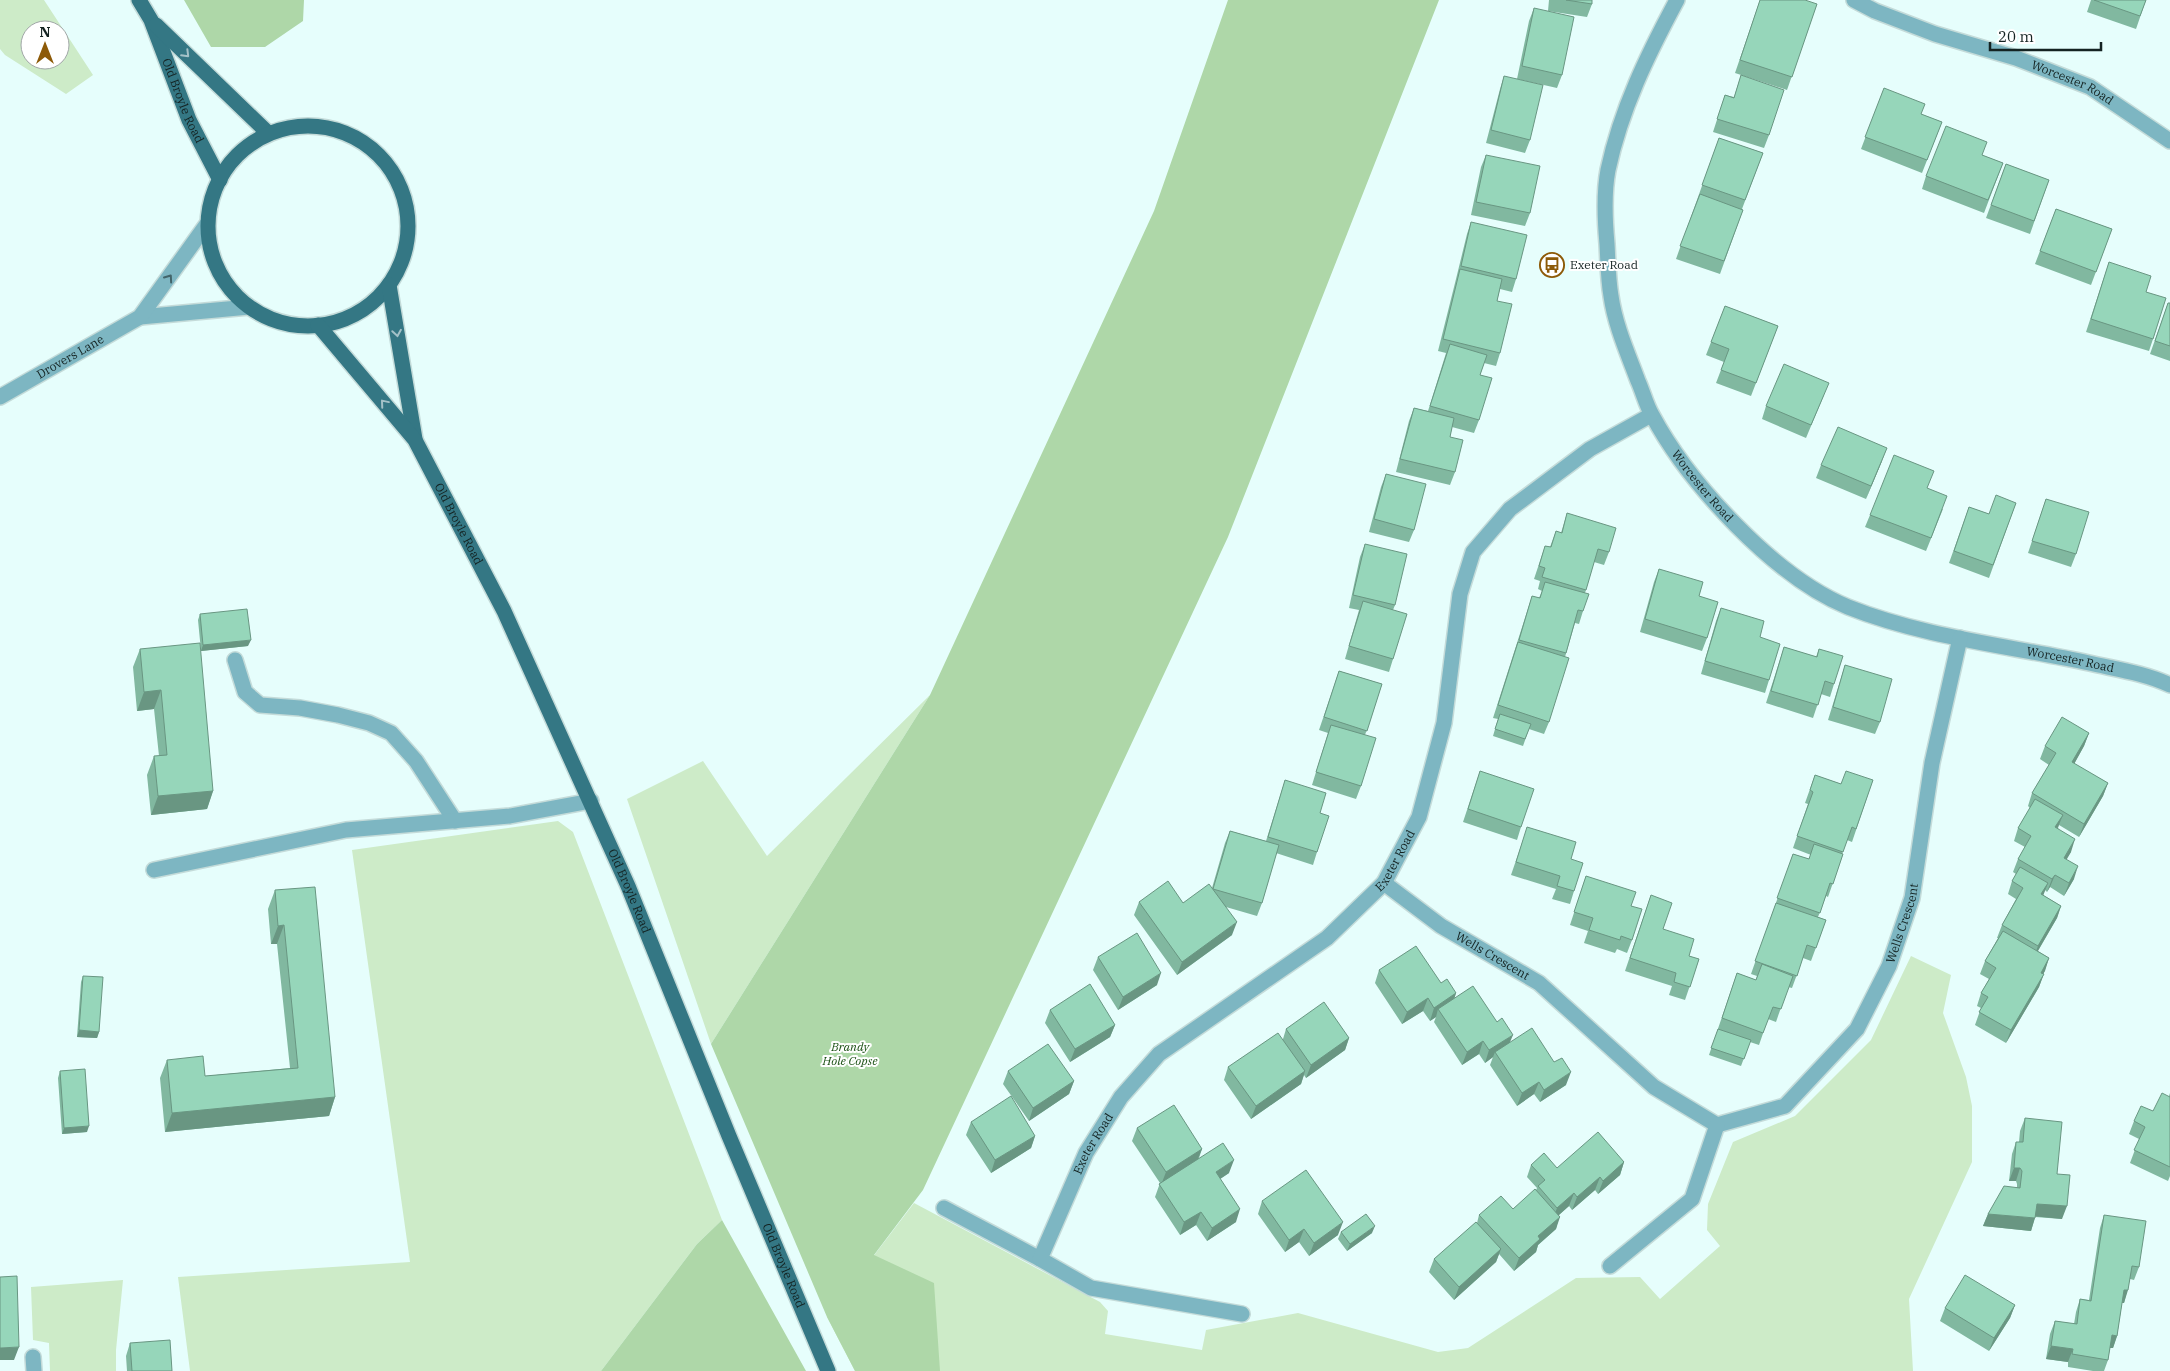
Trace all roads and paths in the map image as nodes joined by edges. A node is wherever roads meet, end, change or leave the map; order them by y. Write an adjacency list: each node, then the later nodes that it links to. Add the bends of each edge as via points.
1 (139, 0): 4 (main road, Old Broyle Road)
2 (1677, 0): 14 (street, Worcester Road, via 1644,62 1623,115 1607,172 1606,229 1611,297 1627,353)
3 (1854, 0): 6 (street, Worcester Road, via 1935,34 2016,58 2090,87)
4 (151, 20): 5 (main road, Old Broyle Road, one-way to 5); 7 (main road, Old Broyle Road, via 189,120)
5 (268, 133): 7 (main road, via 246,146 227,164); 9 (main road, via 300,125 332,128 362,141 387,163 402,192 409,223 404,255)
6 (2170, 140)
7 (220, 180): 8 (main road, via 212,193)
8 (207, 224): 10 (main road, via 212,256 222,277); 11 (street, Drovers Lane, one-way to 8)
9 (389, 284): 12 (main road, via 366,308 337,322); 15 (main road, Old Broyle Road, one-way to 15)
10 (249, 307): 11 (street, Drovers Lane); 12 (main road, via 277,321)
11 (140, 317): 13 (street, Drovers Lane)
12 (318, 326): 15 (main road, Old Broyle Road, one-way to 12)
13 (0, 397)
14 (1651, 415): 16 (street, Worcester Road, via 1690,474 1788,573 1816,592 1850,607); 22 (street, Exeter Road, via 1590,449 1510,510 1473,552 1460,594 1444,723 1419,817)
15 (415, 440): 19 (main road, Old Broyle Road, via 504,611)
16 (1960, 638): 18 (street, Worcester Road, via 2070,659); 23 (street, Wells Crescent, via 1932,763 1912,898 1890,966 1857,1029 1785,1106)
17 (235, 660): 20 (street, via 245,692 260,705 338,715 391,732 416,761)
18 (2170, 685)
19 (591, 801): 20 (street, via 510,816); 28 (main road, Old Broyle Road)
20 (454, 821): 21 (street, via 346,830)
21 (154, 870)
22 (1384, 883): 23 (street, Wells Crescent, via 1441,926 1539,983 1654,1087); 25 (street, Exeter Road, via 1327,938 1159,1054 1121,1097 1086,1153)
23 (1717, 1125): 26 (street, via 1692,1199)
24 (944, 1208): 25 (street)
25 (1040, 1259): 27 (street, via 1091,1288)
26 (1610, 1266)
27 (1242, 1314)
28 (828, 1371)

